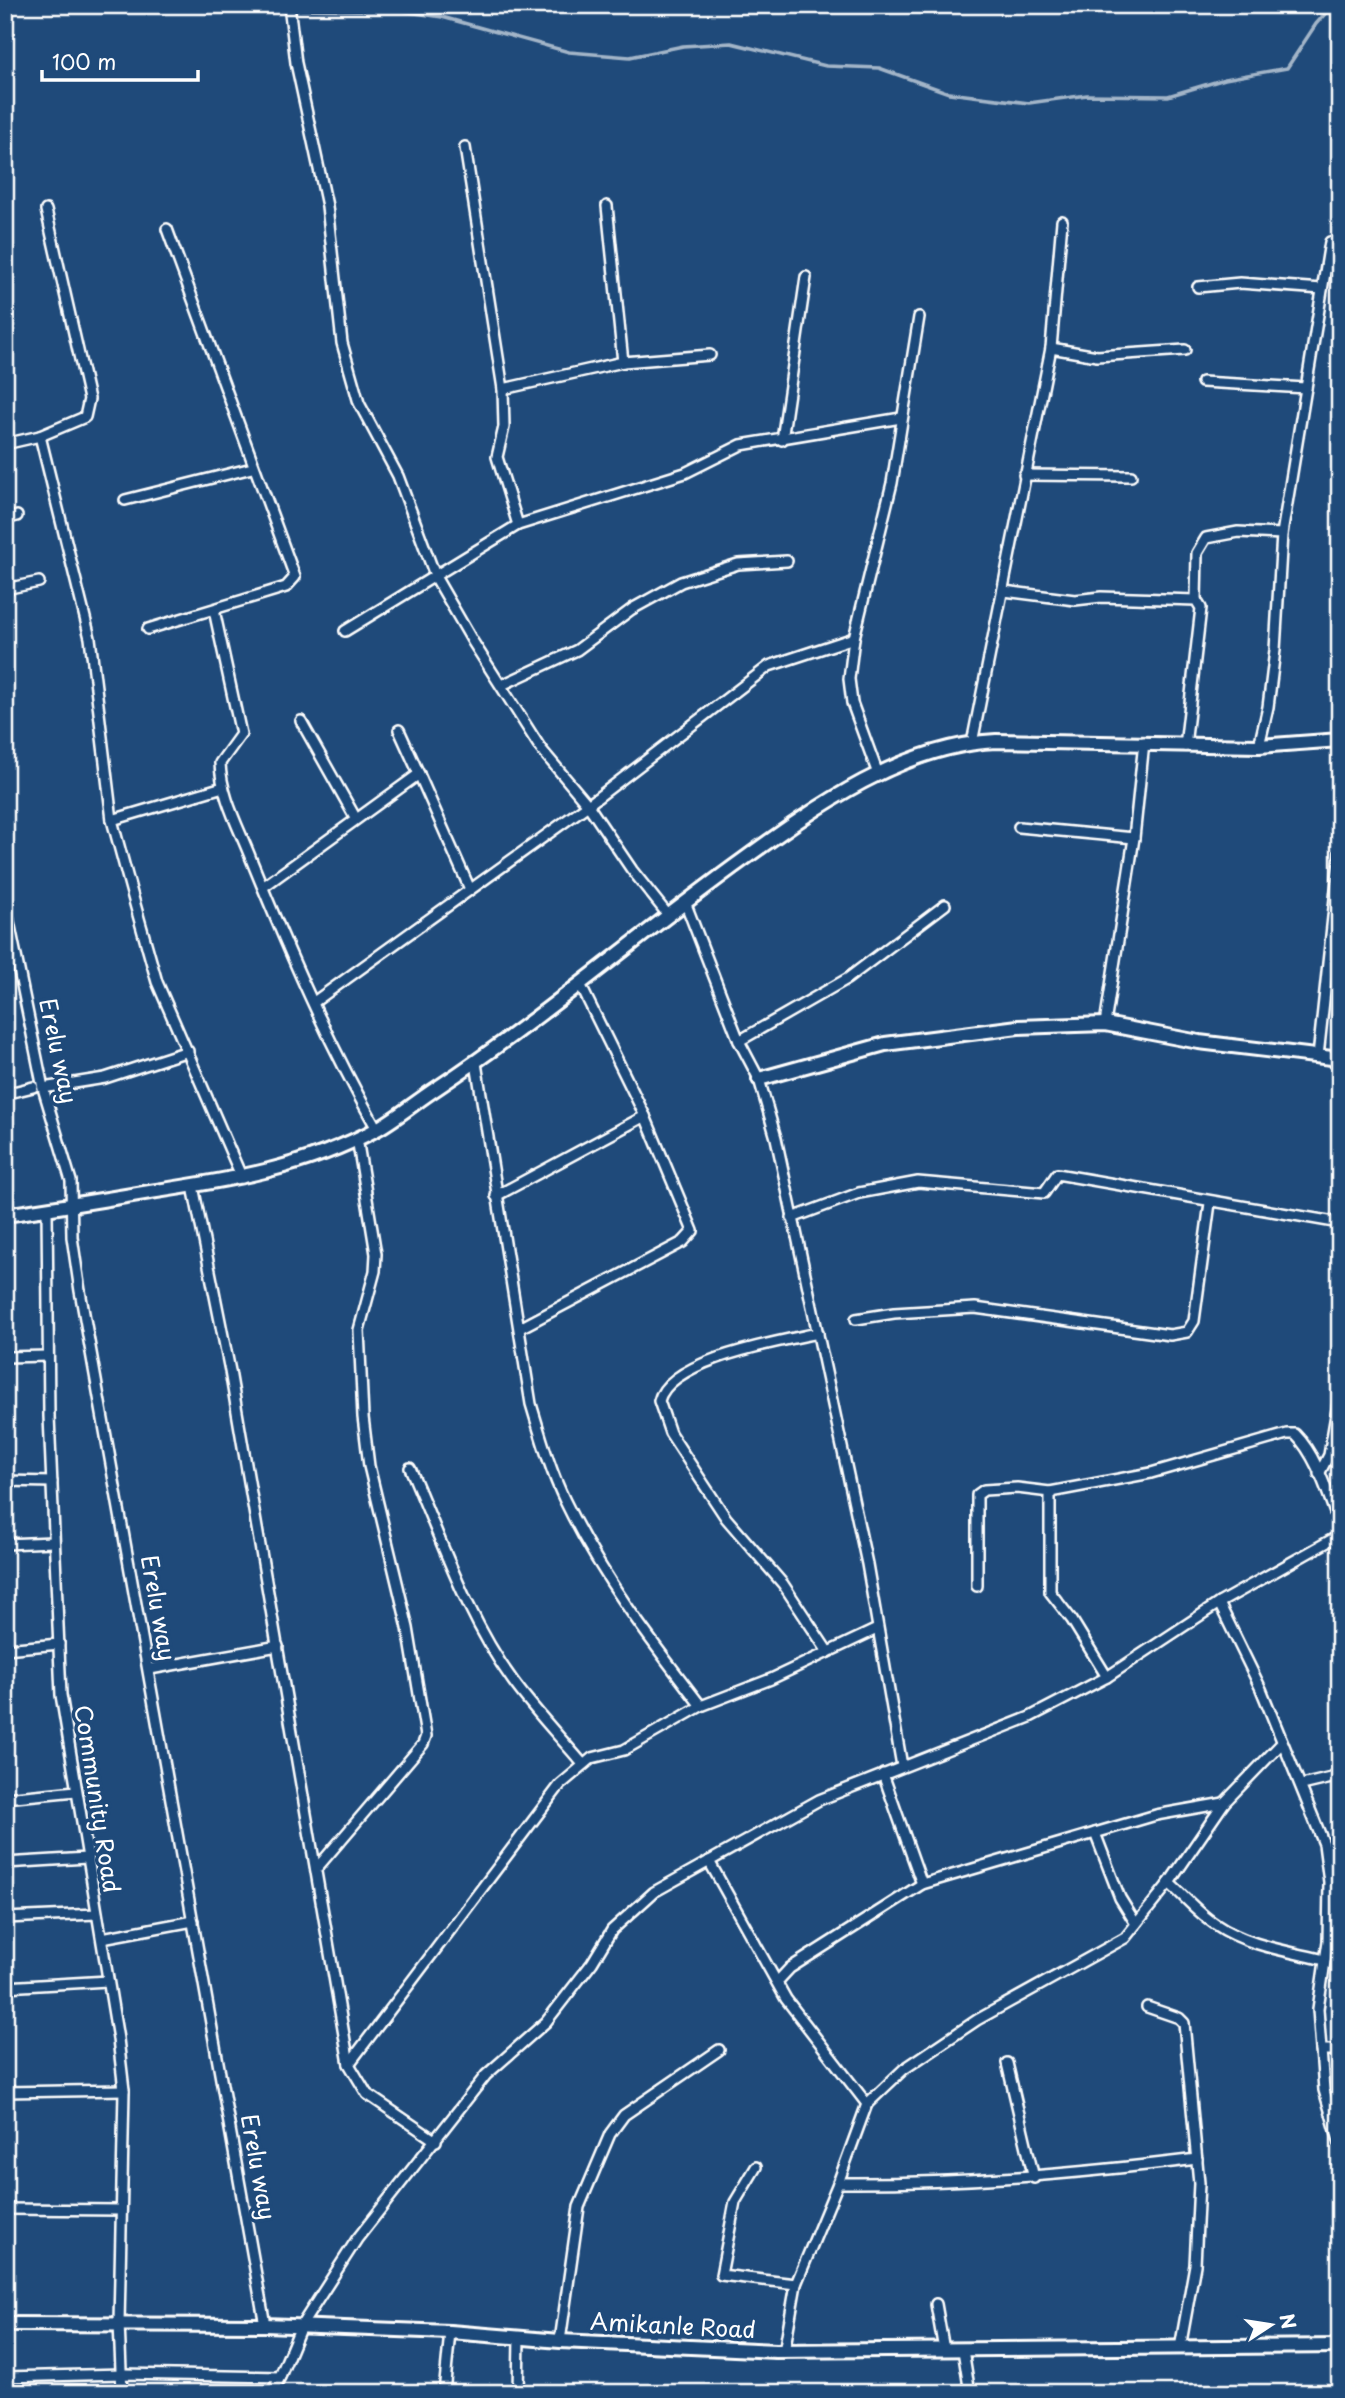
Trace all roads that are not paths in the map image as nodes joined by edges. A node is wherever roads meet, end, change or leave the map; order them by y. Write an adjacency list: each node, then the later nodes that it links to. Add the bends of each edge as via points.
1 (289, 5): 32 (street, via 296,63 327,206 346,364 359,403 406,495)
2 (465, 147): 18 (street)
3 (607, 206): 15 (street)
4 (46, 211): 20 (street, via 89,399 85,417)
5 (1062, 221): 12 (street)
6 (167, 229): 23 (street)
7 (1330, 242): 10 (street)
8 (806, 277): 21 (street)
9 (1198, 287): 10 (street, via 1240,283)
10 (1322, 289): 17 (street)
11 (919, 317): 19 (street)
12 (1051, 348): 13 (street, via 1097,356); 24 (street)
13 (1185, 350)
14 (710, 355): 15 (street)
15 (623, 362): 18 (street)
16 (1202, 382): 17 (street)
17 (1306, 388): 30 (street)
18 (503, 389): 29 (street, via 504,427 497,457)
19 (901, 418): 21 (street); 40 (street, via 892,483)
20 (40, 436): 22 (street); 54 (street, via 90,638)
21 (782, 440): 29 (street, via 741,445 685,473)
22 (5, 444)
23 (252, 468): 26 (street); 37 (street, via 295,577 286,587)
24 (1024, 475): 25 (street); 35 (street)
25 (1131, 476)
26 (125, 500)
27 (17, 516): 28 (street)
28 (5, 519)
29 (518, 525): 32 (street)
30 (1282, 534): 36 (street, via 1238,532 1206,538 1197,553); 48 (street, via 1275,650)
31 (787, 561): 41 (street, via 738,564 681,582 632,609 577,650)
32 (436, 578): 39 (street); 41 (street)
33 (38, 582): 34 (street)
34 (5, 589)
35 (1004, 591): 36 (street, via 1075,600); 45 (street)
36 (1196, 600): 47 (street, via 1201,608)
37 (214, 610): 38 (street); 51 (street, via 241,727 239,738 220,763)
38 (148, 629)
39 (345, 631)
40 (854, 638): 50 (street, via 849,679 852,703); 52 (street, via 769,666)
41 (502, 685): 52 (street, via 541,750)
42 (302, 721): 53 (street)
43 (399, 730): 49 (street)
44 (1340, 740): 48 (street)
45 (972, 743): 46 (street); 50 (street, via 932,752)
46 (1144, 743): 47 (street); 56 (street)
47 (1185, 746): 48 (street)
48 (1259, 746)
49 (419, 774): 53 (street); 59 (street)
50 (878, 774): 61 (street, via 790,826)
51 (223, 787): 54 (street); 58 (street)
52 (588, 806): 59 (street); 63 (street)
53 (355, 817): 58 (street)
54 (113, 820): 68 (street, via 157,982)
55 (1019, 827): 56 (street)
56 (1134, 838): 66 (street)
57 (1340, 852): 69 (street)
58 (263, 887): 65 (street)
59 (469, 887): 65 (street)
60 (5, 902): 74 (street, Erelu way)
61 (685, 902): 63 (street); 67 (street)
62 (945, 905): 67 (street, via 847,978)
63 (668, 915): 64 (street)
64 (580, 984): 71 (street); 76 (street)
65 (314, 1002): 77 (street)
66 (1105, 1024): 69 (street, via 1199,1042); 72 (street, via 1018,1027 885,1044)
67 (739, 1041): 72 (street)
68 (188, 1051): 74 (street, via 105,1078); 79 (street)
69 (1318, 1056): 70 (street)
70 (1340, 1059)
71 (476, 1063): 77 (street); 81 (street)
72 (759, 1079): 86 (street)
73 (33, 1087): 75 (street)
74 (43, 1088): 83 (street, Erelu way, via 67,1163)
75 (5, 1094)
76 (645, 1116): 81 (street); 89 (street, via 692,1234)
77 (377, 1129): 78 (street)
78 (357, 1138): 79 (street, via 301,1163); 126 (street, via 376,1254 359,1330 369,1466 408,1628 426,1736)
79 (242, 1178): 80 (street)
80 (193, 1186): 83 (street); 107 (street)
81 (496, 1196): 89 (street)
82 (1210, 1203): 86 (street, via 1056,1174 1044,1192 918,1182 859,1193); 87 (street); 88 (street, via 1194,1321 1186,1332 1170,1335 975,1308)
83 (71, 1205): 84 (street); 110 (street, Erelu way, via 80,1291)
84 (47, 1209): 85 (street); 91 (street, Community Road)
85 (5, 1215)
86 (792, 1218): 90 (street)
87 (1340, 1223)
88 (856, 1320)
89 (520, 1328): 112 (street, via 531,1405 563,1499 602,1569)
90 (818, 1333): 105 (street); 109 (street, via 725,1353 670,1383 659,1401 670,1433 726,1518 783,1584)
91 (48, 1356): 92 (street); 97 (street, Community Road)
92 (5, 1357)
93 (1340, 1392): 95 (street, via 1329,1455)
94 (410, 1468): 114 (street, via 461,1588 494,1651 512,1680)
95 (1319, 1474): 98 (street, via 1300,1439 1287,1434 1151,1474); 99 (street)
96 (5, 1481): 97 (street)
97 (52, 1482): 101 (street, Community Road)
98 (1051, 1492): 103 (street, via 1017,1488 984,1490 977,1495); 111 (street, via 1050,1592)
99 (1340, 1526)
100 (1340, 1535): 104 (street)
101 (53, 1542): 102 (street); 106 (street, Community Road)
102 (5, 1544)
103 (977, 1586)
104 (1219, 1603): 111 (street); 113 (street)
105 (877, 1629): 109 (street); 115 (street)
106 (58, 1644): 108 (street); 119 (street, Community Road)
107 (278, 1646): 110 (street); 126 (street)
108 (5, 1648)
109 (828, 1652): 112 (street)
110 (150, 1669): 131 (street, Erelu way)
111 (1107, 1677): 115 (street, via 997,1731)
112 (701, 1706): 114 (street, via 633,1746)
113 (1282, 1744): 118 (street); 121 (street)
114 (582, 1763): 143 (street, via 560,1785)
115 (902, 1766): 116 (street)
116 (883, 1774): 124 (street, via 819,1800); 128 (street)
117 (1340, 1776): 118 (street)
118 (1302, 1785): 134 (street, via 1324,1844 1329,1882)
119 (76, 1791): 120 (street); 123 (street, Community Road)
120 (5, 1798)
121 (1224, 1803): 122 (street, via 1156,1815); 127 (street)
122 (1095, 1833): 128 (street); 132 (street, via 1120,1898)
123 (87, 1858): 125 (street); 129 (street, Community Road)
124 (709, 1861): 136 (street); 147 (street, via 654,1892 627,1914 546,2022 486,2075)
125 (5, 1863)
126 (316, 1868): 143 (street)
127 (1170, 1883): 132 (street); 134 (street, via 1214,1924 1240,1937)
128 (922, 1884): 136 (street, via 790,1968)
129 (97, 1914): 130 (street); 133 (street, Community Road)
130 (5, 1917)
131 (193, 1921): 133 (street); 159 (street, Erelu way)
132 (1136, 1924): 146 (street, via 1125,1938 943,2042 904,2069)
133 (102, 1938): 135 (street, Community Road)
134 (1325, 1960): 140 (street, via 1318,2009)
135 (108, 1981): 137 (street); 144 (street, Community Road)
136 (777, 1982): 146 (street)
137 (5, 1987)
138 (1147, 2007): 149 (street, via 1184,2023)
139 (719, 2050): 163 (street, via 624,2115 610,2134 579,2207)
140 (1321, 2050): 141 (street); 148 (street, via 1327,2108)
141 (1340, 2050)
142 (1007, 2063): 151 (street)
143 (349, 2064): 147 (street, via 367,2094)
144 (124, 2090): 145 (street); 154 (street, Community Road)
145 (5, 2092)
146 (867, 2104): 152 (street)
147 (436, 2141): 160 (street, via 357,2239)
148 (1340, 2144)
149 (1197, 2159): 151 (street); 165 (street, via 1195,2265)
150 (756, 2167): 155 (street, via 735,2202 721,2275)
151 (1034, 2178): 152 (street, via 939,2184)
152 (838, 2183): 155 (street)
153 (5, 2209): 154 (street)
154 (121, 2210): 157 (street, Community Road)
155 (796, 2284): 168 (street)
156 (936, 2304): 166 (street)
157 (119, 2323): 158 (street, Amikanle Road); 159 (street, Amikanle Road); 169 (street, Community Road)
158 (5, 2324)
159 (265, 2325): 160 (street, Amikanle Road)
160 (301, 2326): 161 (street, Amikanle Road); 171 (street)
161 (450, 2332): 162 (street, Amikanle Road); 174 (street)
162 (519, 2338): 163 (street, Amikanle Road); 175 (street)
163 (560, 2341): 168 (street, Amikanle Road)
164 (1340, 2346): 165 (street, Amikanle Road)
165 (1180, 2348): 167 (street, Amikanle Road)
166 (944, 2350): 167 (street, Amikanle Road); 168 (street, Amikanle Road)
167 (963, 2350): 176 (street)
168 (784, 2352)
169 (123, 2374): 170 (street); 171 (street); 172 (street, Community Road)
170 (5, 2377)
171 (280, 2377): 173 (street)
172 (122, 2393)
173 (273, 2393)
174 (444, 2393)
175 (518, 2393)
176 (970, 2393)

